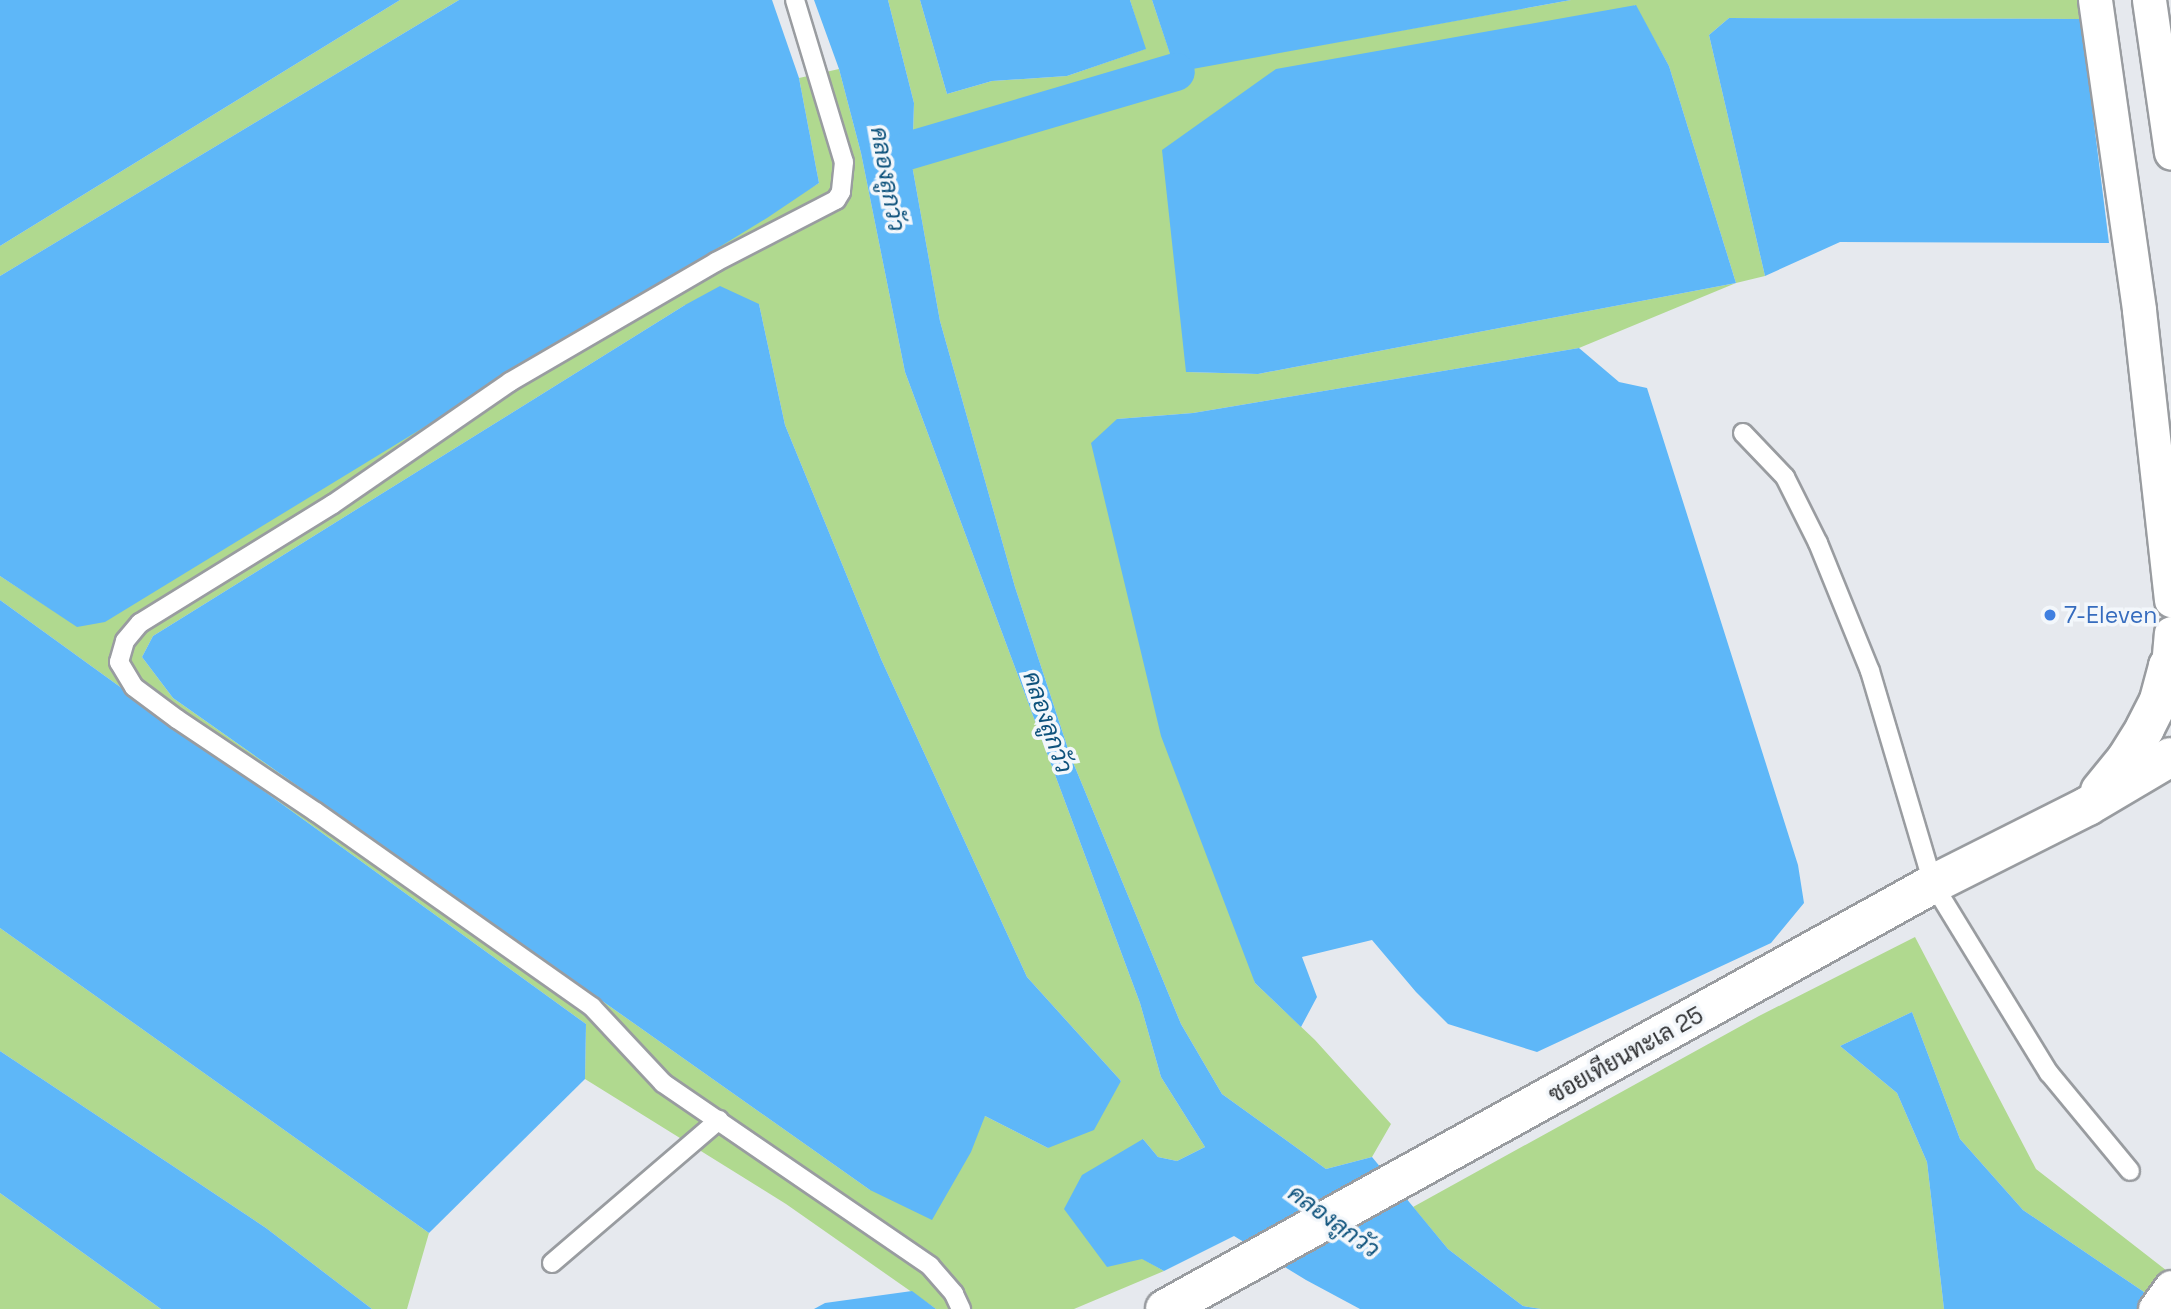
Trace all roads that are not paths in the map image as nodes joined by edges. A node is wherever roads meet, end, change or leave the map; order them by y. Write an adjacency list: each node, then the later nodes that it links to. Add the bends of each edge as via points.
1 (796, 0): 11 (lane, via 844,162 836,201 716,262 510,382 333,504 140,624 125,641 119,662 134,687 177,719 592,1007 663,1083)
2 (2095, 0): 6 (street, via 2139,310)
3 (2149, 0): 4 (street)
4 (2171, 152)
5 (1743, 433): 10 (lane, via 1784,477 1818,543 1870,671)
6 (2171, 600)
7 (2170, 656): 9 (street, ซอยเทียนทะเล 25, via 2146,728)
8 (2171, 757): 9 (street, ซอยเทียนทะเล 25)
9 (2088, 806): 10 (street, ซอยเทียนทะเล 25)
10 (1933, 884): 12 (lane, via 2049,1073); 15 (street, ซอยเทียนทะเล 25)
11 (719, 1120): 13 (lane); 16 (lane, via 930,1266)
12 (2130, 1171)
13 (552, 1262)
14 (2171, 1287): 17 (street)
15 (1174, 1305)
16 (961, 1309)
17 (2155, 1309)

